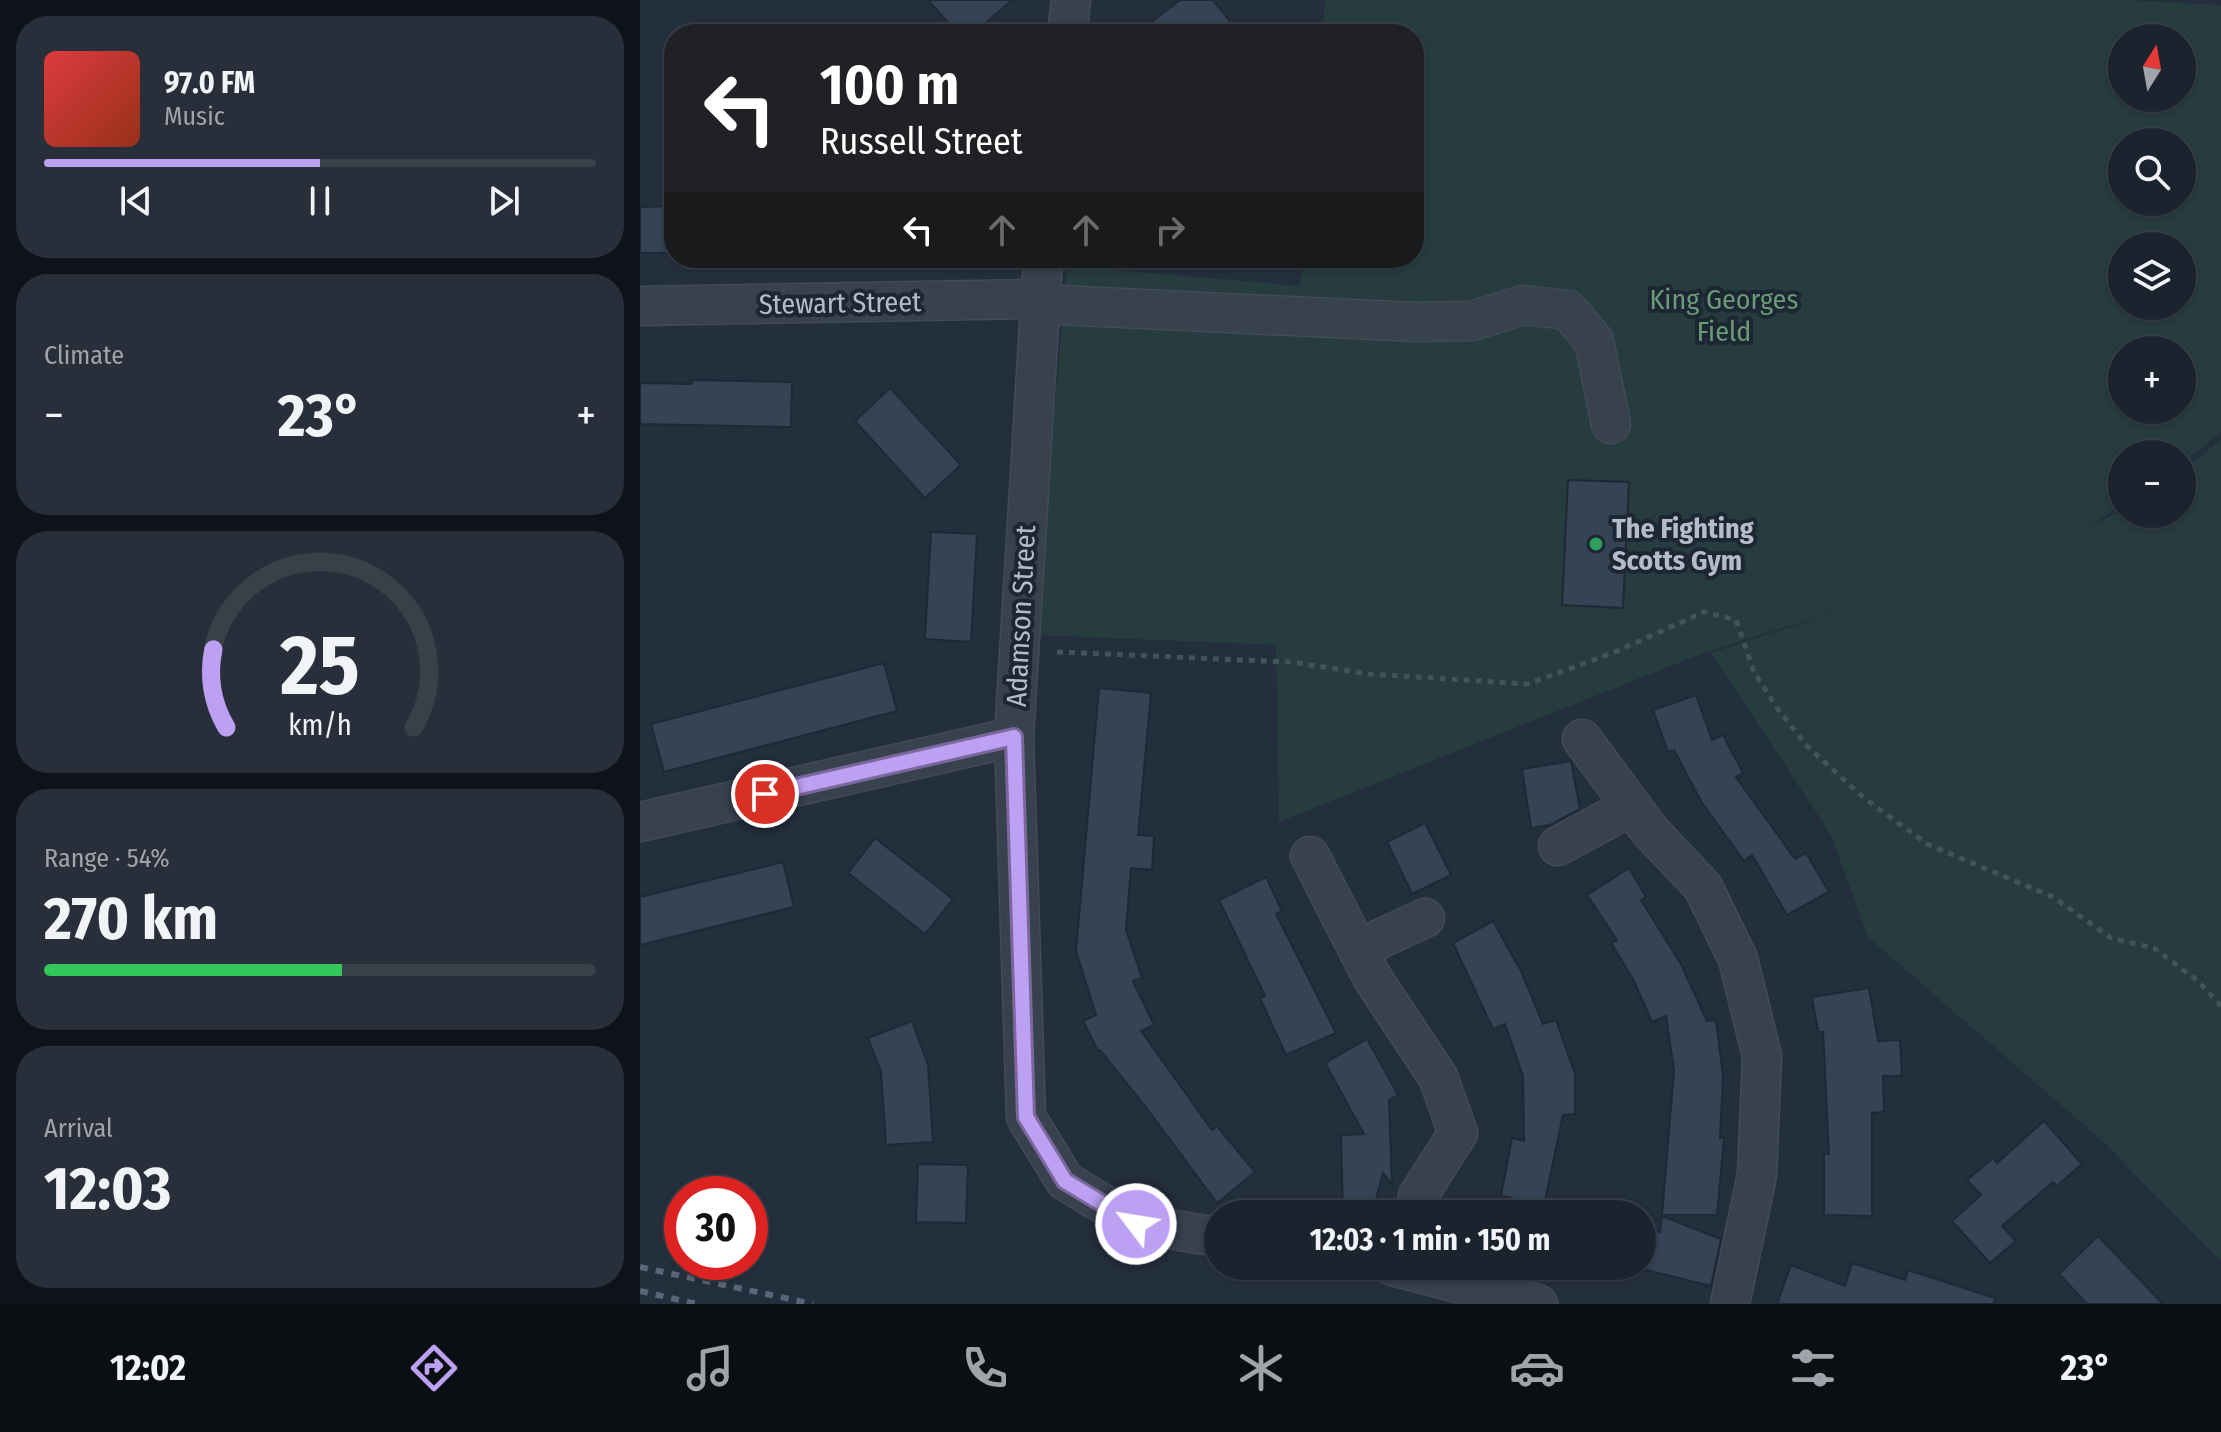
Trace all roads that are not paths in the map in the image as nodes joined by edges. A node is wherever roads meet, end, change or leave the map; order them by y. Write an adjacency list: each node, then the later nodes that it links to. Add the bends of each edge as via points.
1 (1071, 0): 2 (street)
2 (1068, 24)
3 (1042, 268): 4 (street, Adamson Street)
4 (1039, 302): 5 (street, Stewart Street); 6 (street, Stewart Street, via 1415,322 1472,321 1523,305 1568,310 1594,341); 7 (street, Adamson Street)
5 (640, 306)
6 (1611, 424)
7 (1014, 737): 10 (street); 16 (street, Adamson Street, via 1026,1117 1065,1181 1136,1224)
8 (1582, 739): 9 (street)
9 (1632, 806): 11 (street); 19 (street, via 1703,887 1738,959 1762,1056 1757,1175)
10 (640, 822)
11 (1558, 846)
12 (1310, 856): 14 (street)
13 (1425, 918): 14 (street)
14 (1358, 949): 15 (street, via 1438,1077 1458,1133)
15 (1417, 1200)
16 (1204, 1235)
17 (1448, 1280): 18 (street)
18 (1538, 1304)
19 (1730, 1304)

